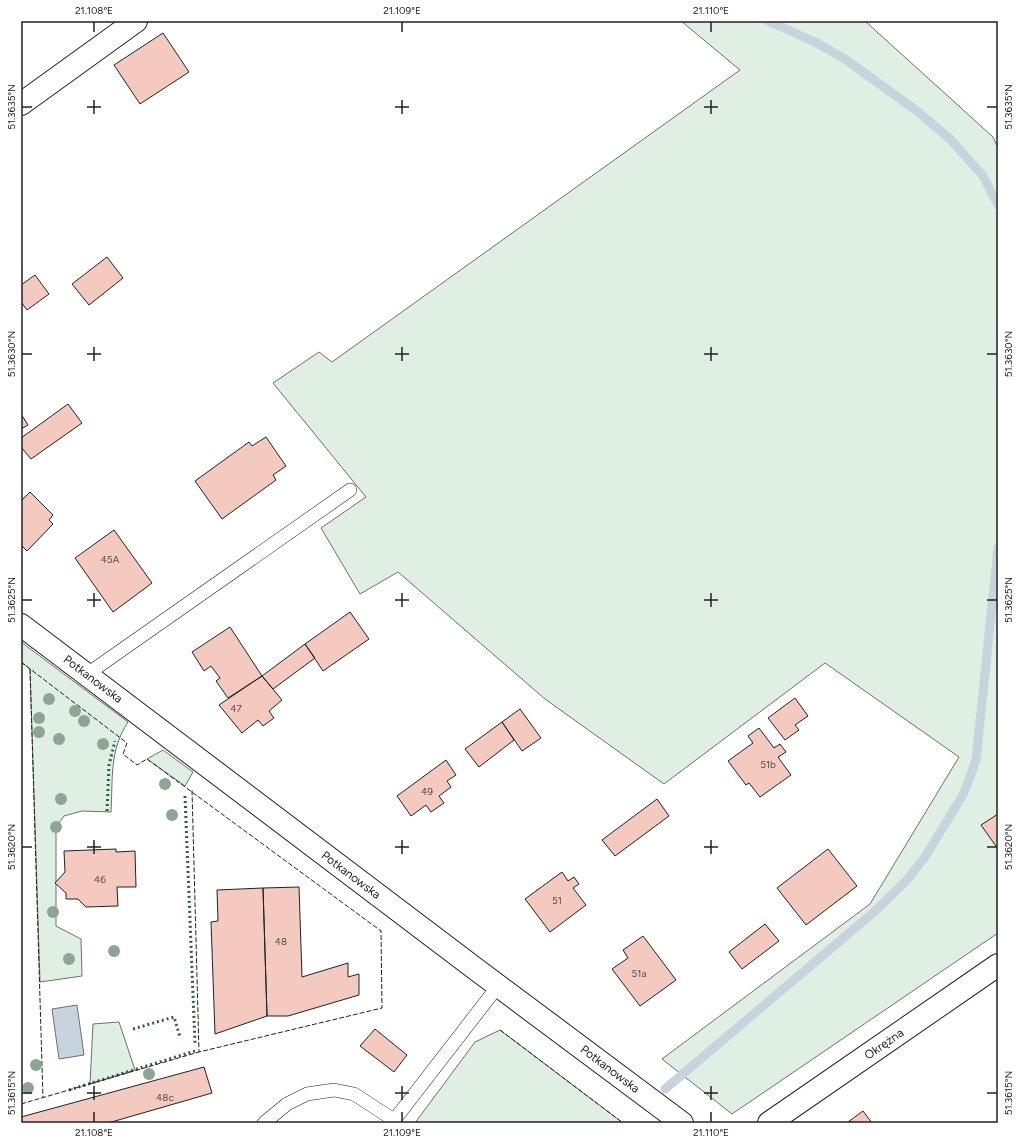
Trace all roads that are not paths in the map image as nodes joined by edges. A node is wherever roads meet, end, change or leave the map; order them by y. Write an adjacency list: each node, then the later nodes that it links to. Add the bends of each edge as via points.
1 (136, 21): 2 (street)
2 (21, 104)
3 (350, 490): 5 (lane)
4 (21, 625): 5 (street, Potkanowska)
5 (86, 675): 7 (street, Potkanowska)
6 (998, 965): 11 (street, Okrężna)
7 (498, 986): 8 (lane); 10 (street, Potkanowska)
8 (393, 1122): 9 (lane, via 354,1094 334,1090 307,1094 287,1104)
9 (264, 1123)
10 (682, 1123)
11 (769, 1123)

